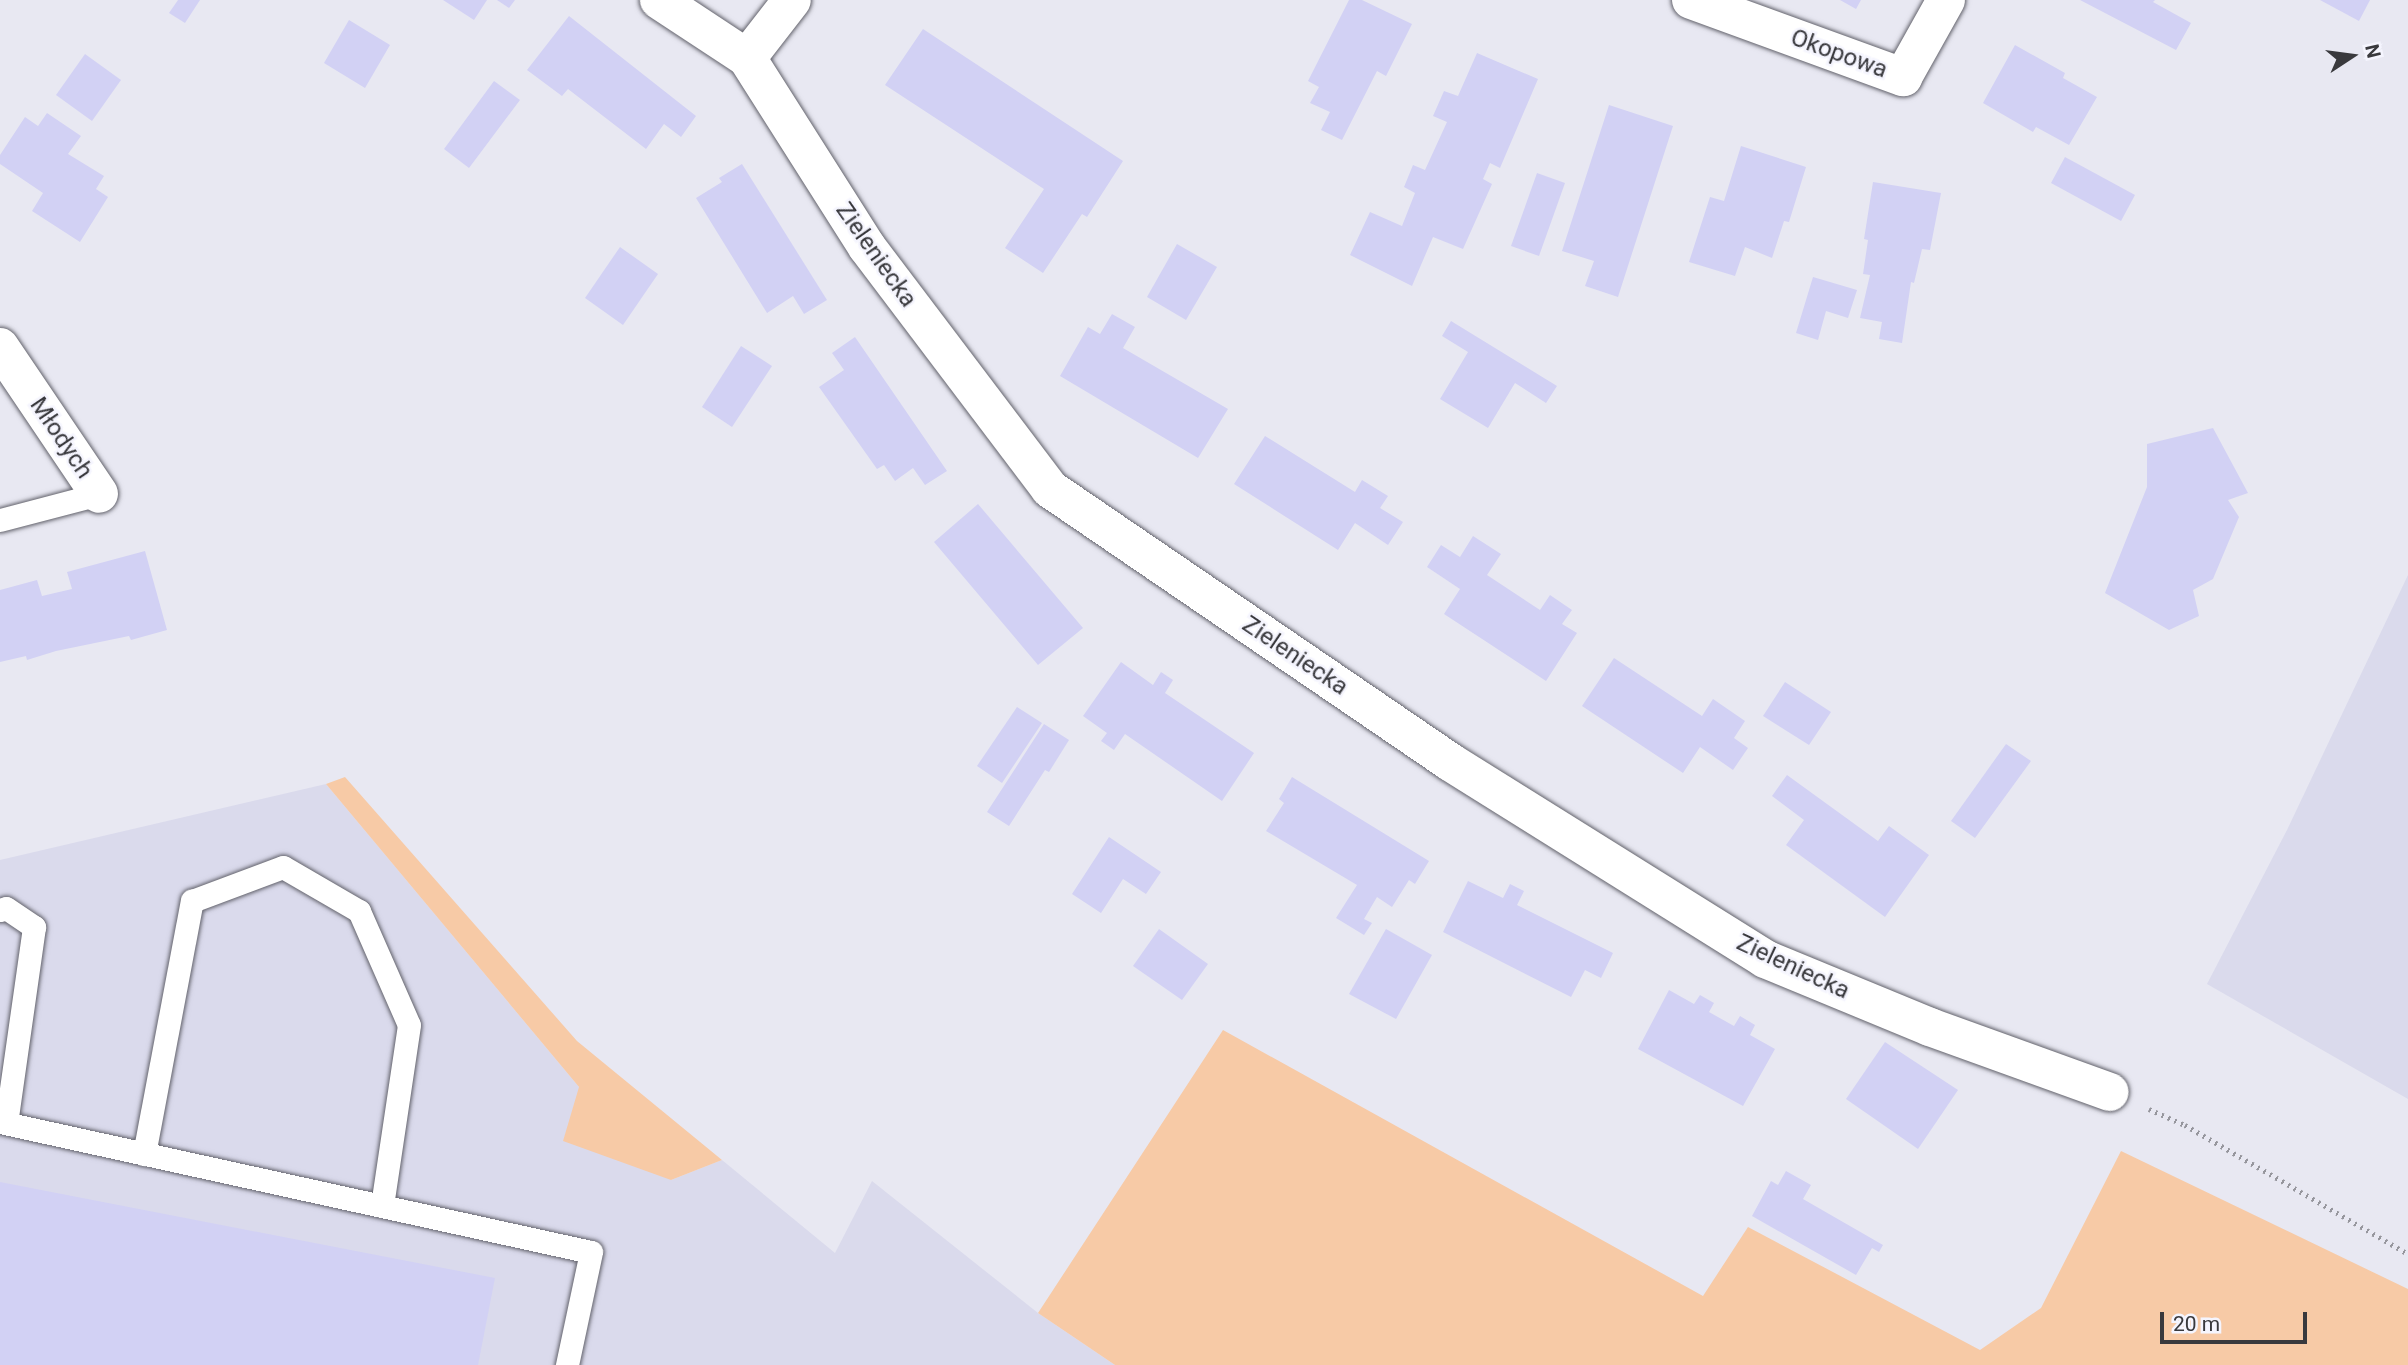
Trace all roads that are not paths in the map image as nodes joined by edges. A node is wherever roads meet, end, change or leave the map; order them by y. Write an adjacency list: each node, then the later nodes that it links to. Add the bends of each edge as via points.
1 (659, 0): 5 (street, Zieleniecka)
2 (792, 0): 5 (street)
3 (1691, 0): 4 (street, Okopowa, via 1903,77)
4 (1947, 0)
5 (747, 58): 10 (street, Zieleniecka, via 867,247 1050,489 1450,762 1765,958 1930,1027)
6 (0, 348): 7 (street, Młodych)
7 (99, 494): 8 (lane)
8 (0, 520)
9 (0, 910): 11 (lane, via 6,908 34,927)
10 (2110, 1092)
11 (3, 1123): 12 (lane)
12 (144, 1154): 13 (lane); 13 (lane, via 192,901 283,867 359,911 409,1025)
13 (382, 1206): 14 (lane, via 591,1252)
14 (567, 1365)

